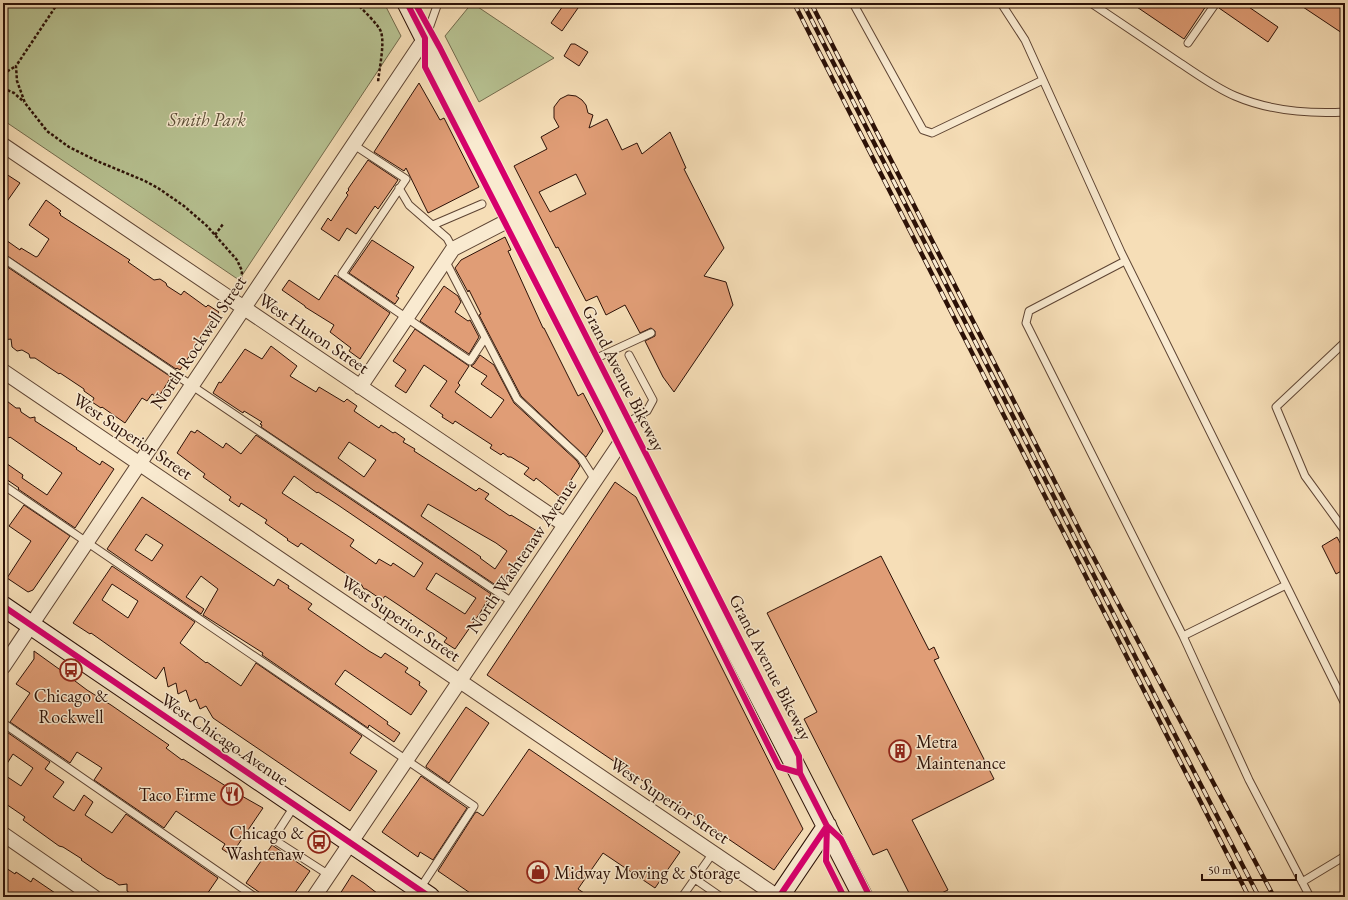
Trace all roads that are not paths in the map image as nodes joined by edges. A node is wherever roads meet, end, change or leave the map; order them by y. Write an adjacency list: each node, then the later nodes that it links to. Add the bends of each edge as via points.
1 (407, 3): 7 (main road)
2 (438, 3): 7 (lane)
3 (853, 3): 9 (lane, via 923,130 932,133)
4 (1001, 3): 9 (lane, via 1025,40)
5 (1091, 3): 10 (lane, via 1196,73 1234,95 1257,104 1294,112)
6 (1216, 3): 8 (lane)
7 (425, 38): 12 (street, North Rockwell Street); 15 (main road)
8 (1188, 43)
9 (1043, 80): 19 (lane)
10 (1345, 112)
11 (3, 145): 20 (street, West Huron Street)
12 (354, 145): 13 (lane, via 406,179); 20 (street, North Rockwell Street)
13 (399, 188): 16 (lane, via 409,205); 21 (lane, via 342,274)
14 (482, 204): 16 (lane)
15 (515, 217): 17 (street); 26 (main road)
16 (433, 225): 17 (lane, via 447,238)
17 (448, 254): 21 (street); 23 (lane)
18 (3, 258): 28 (lane)
19 (1125, 261): 37 (lane); 41 (lane, via 1029,311 1026,323)
20 (244, 308): 28 (street, North Rockwell Street); 29 (street, West Huron Street)
21 (406, 318): 23 (lane, via 470,361); 29 (street)
22 (651, 333): 26 (lane)
23 (485, 338): 32 (lane, via 516,400 581,458)
24 (1345, 342): 35 (lane, via 1276,407 1305,476)
25 (629, 355): 30 (lane, via 653,400 647,411)
26 (587, 362): 30 (main road)
27 (3, 371): 31 (street, West Superior Street)
28 (192, 386): 31 (street, North Rockwell Street); 38 (lane)
29 (360, 387): 34 (street, West Huron Street)
30 (622, 431): 32 (street, North Washtenaw Avenue); 48 (main road)
31 (140, 464): 36 (street, North Rockwell Street); 43 (street, West Superior Street)
32 (595, 480): 34 (street, North Washtenaw Avenue)
33 (3, 485): 36 (lane)
34 (565, 525): 38 (street, North Washtenaw Avenue)
35 (1345, 531)
36 (87, 542): 40 (street, North Rockwell Street); 46 (lane)
37 (1286, 585): 41 (lane); 44 (lane)
38 (512, 602): 43 (street, North Washtenaw Avenue)
39 (3, 606): 40 (main road, West Chicago Avenue)
40 (31, 625): 42 (street, North Rockwell Street); 47 (main road, West Chicago Avenue)
41 (1183, 636): 55 (lane, via 1249,780)
42 (3, 667)
43 (460, 681): 46 (street, North Washtenaw Avenue); 51 (street, West Superior Street)
44 (1345, 704)
45 (3, 723): 58 (lane)
46 (407, 760): 50 (street, North Washtenaw Avenue); 56 (lane, via 474,806)
47 (295, 805): 50 (main road, West Chicago Avenue); 53 (lane, via 273,839)
48 (827, 826): 62 (main road); 63 (main road)
49 (3, 834): 57 (street)
50 (350, 843): 53 (street, North Washtenaw Avenue); 56 (main road, West Chicago Avenue)
51 (713, 852): 54 (lane); 62 (street, West Superior Street)
52 (1345, 856): 55 (lane)
53 (329, 875): 59 (street, North Washtenaw Avenue)
54 (695, 879): 60 (lane); 61 (lane)
55 (1302, 882): 64 (lane)
56 (424, 894)
57 (94, 897)
58 (255, 897)
59 (314, 897)
60 (682, 897)
61 (721, 897)
62 (779, 897)
63 (863, 897)
64 (1310, 897)

